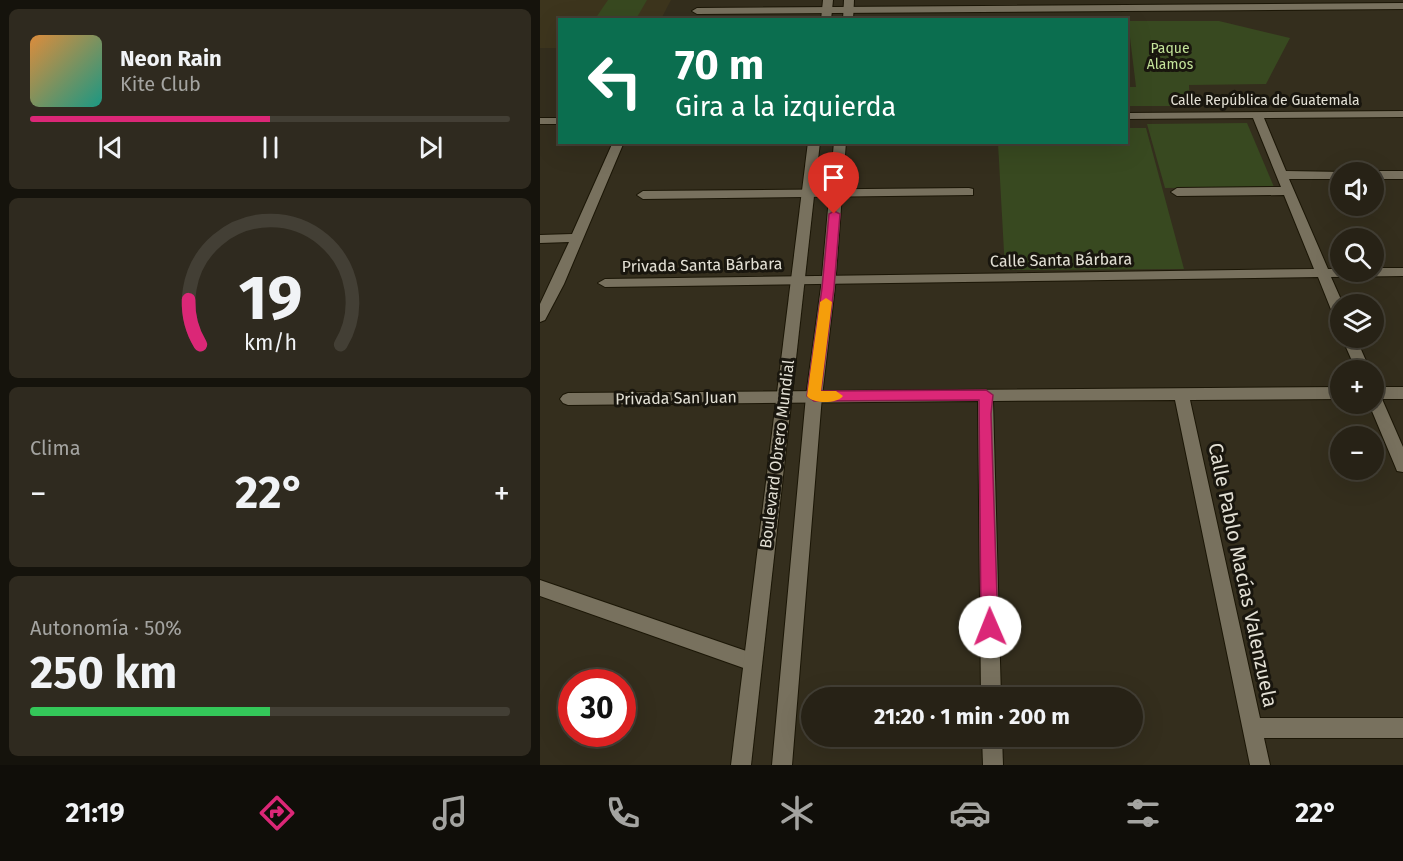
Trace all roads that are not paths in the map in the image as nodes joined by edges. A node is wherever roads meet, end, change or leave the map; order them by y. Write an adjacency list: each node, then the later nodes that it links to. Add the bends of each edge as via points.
1 (1305, 4): 2 (street); 4 (street)
2 (1403, 6)
3 (827, 10): 4 (street); 5 (street)
4 (849, 10)
5 (697, 11)
6 (1403, 114): 7 (street, Calle República de Guatemala)
7 (1257, 115): 8 (street, Calle República de Guatemala); 14 (street)
8 (1128, 116)
9 (540, 121): 10 (street)
10 (558, 121)
11 (618, 144): 23 (street)
12 (814, 144): 21 (street, Boulevard Obrero Mundial)
13 (839, 144): 21 (street, Boulevard Obrero Mundial)
14 (1282, 175): 15 (street); 18 (street)
15 (1330, 175)
16 (1384, 175): 17 (street)
17 (1403, 175)
18 (1289, 191): 20 (street); 26 (street)
19 (969, 192): 21 (street)
20 (1177, 192)
21 (823, 193): 22 (street); 27 (street, Boulevard Obrero Mundial); 28 (street, Boulevard Obrero Mundial)
22 (643, 195)
23 (577, 238): 24 (street); 31 (street)
24 (540, 239)
25 (1403, 272): 26 (street, Calle Santa Bárbara)
26 (1323, 273): 28 (street, Calle Santa Bárbara); 30 (street)
27 (800, 280): 28 (street, Calle Santa Bárbara); 29 (street, Privada Santa Bárbara); 37 (street, Boulevard Obrero Mundial)
28 (829, 280): 38 (street, Boulevard Obrero Mundial)
29 (605, 283)
30 (1331, 294)
31 (540, 317)
32 (1330, 393): 35 (street, Privada San Juan)
33 (1384, 393): 34 (street)
34 (1403, 393)
35 (1180, 394): 36 (street, Privada San Juan); 45 (street, Calle Pablo Macías Valenzuela)
36 (986, 395): 38 (street, Privada San Juan); 44 (street)
37 (783, 396): 38 (street, Privada San Juan); 39 (street, Privada San Juan); 43 (street, Boulevard Obrero Mundial)
38 (814, 396): 49 (street, Boulevard Obrero Mundial)
39 (568, 399)
40 (1381, 414): 41 (street)
41 (1403, 466)
42 (540, 588): 43 (street)
43 (752, 662): 48 (street, Boulevard Obrero Mundial)
44 (991, 687)
45 (1252, 728): 46 (street); 51 (street, Calle Pablo Macías Valenzuela)
46 (1403, 728)
47 (992, 747): 50 (street)
48 (741, 765)
49 (782, 765)
50 (993, 765)
51 (1260, 765)

